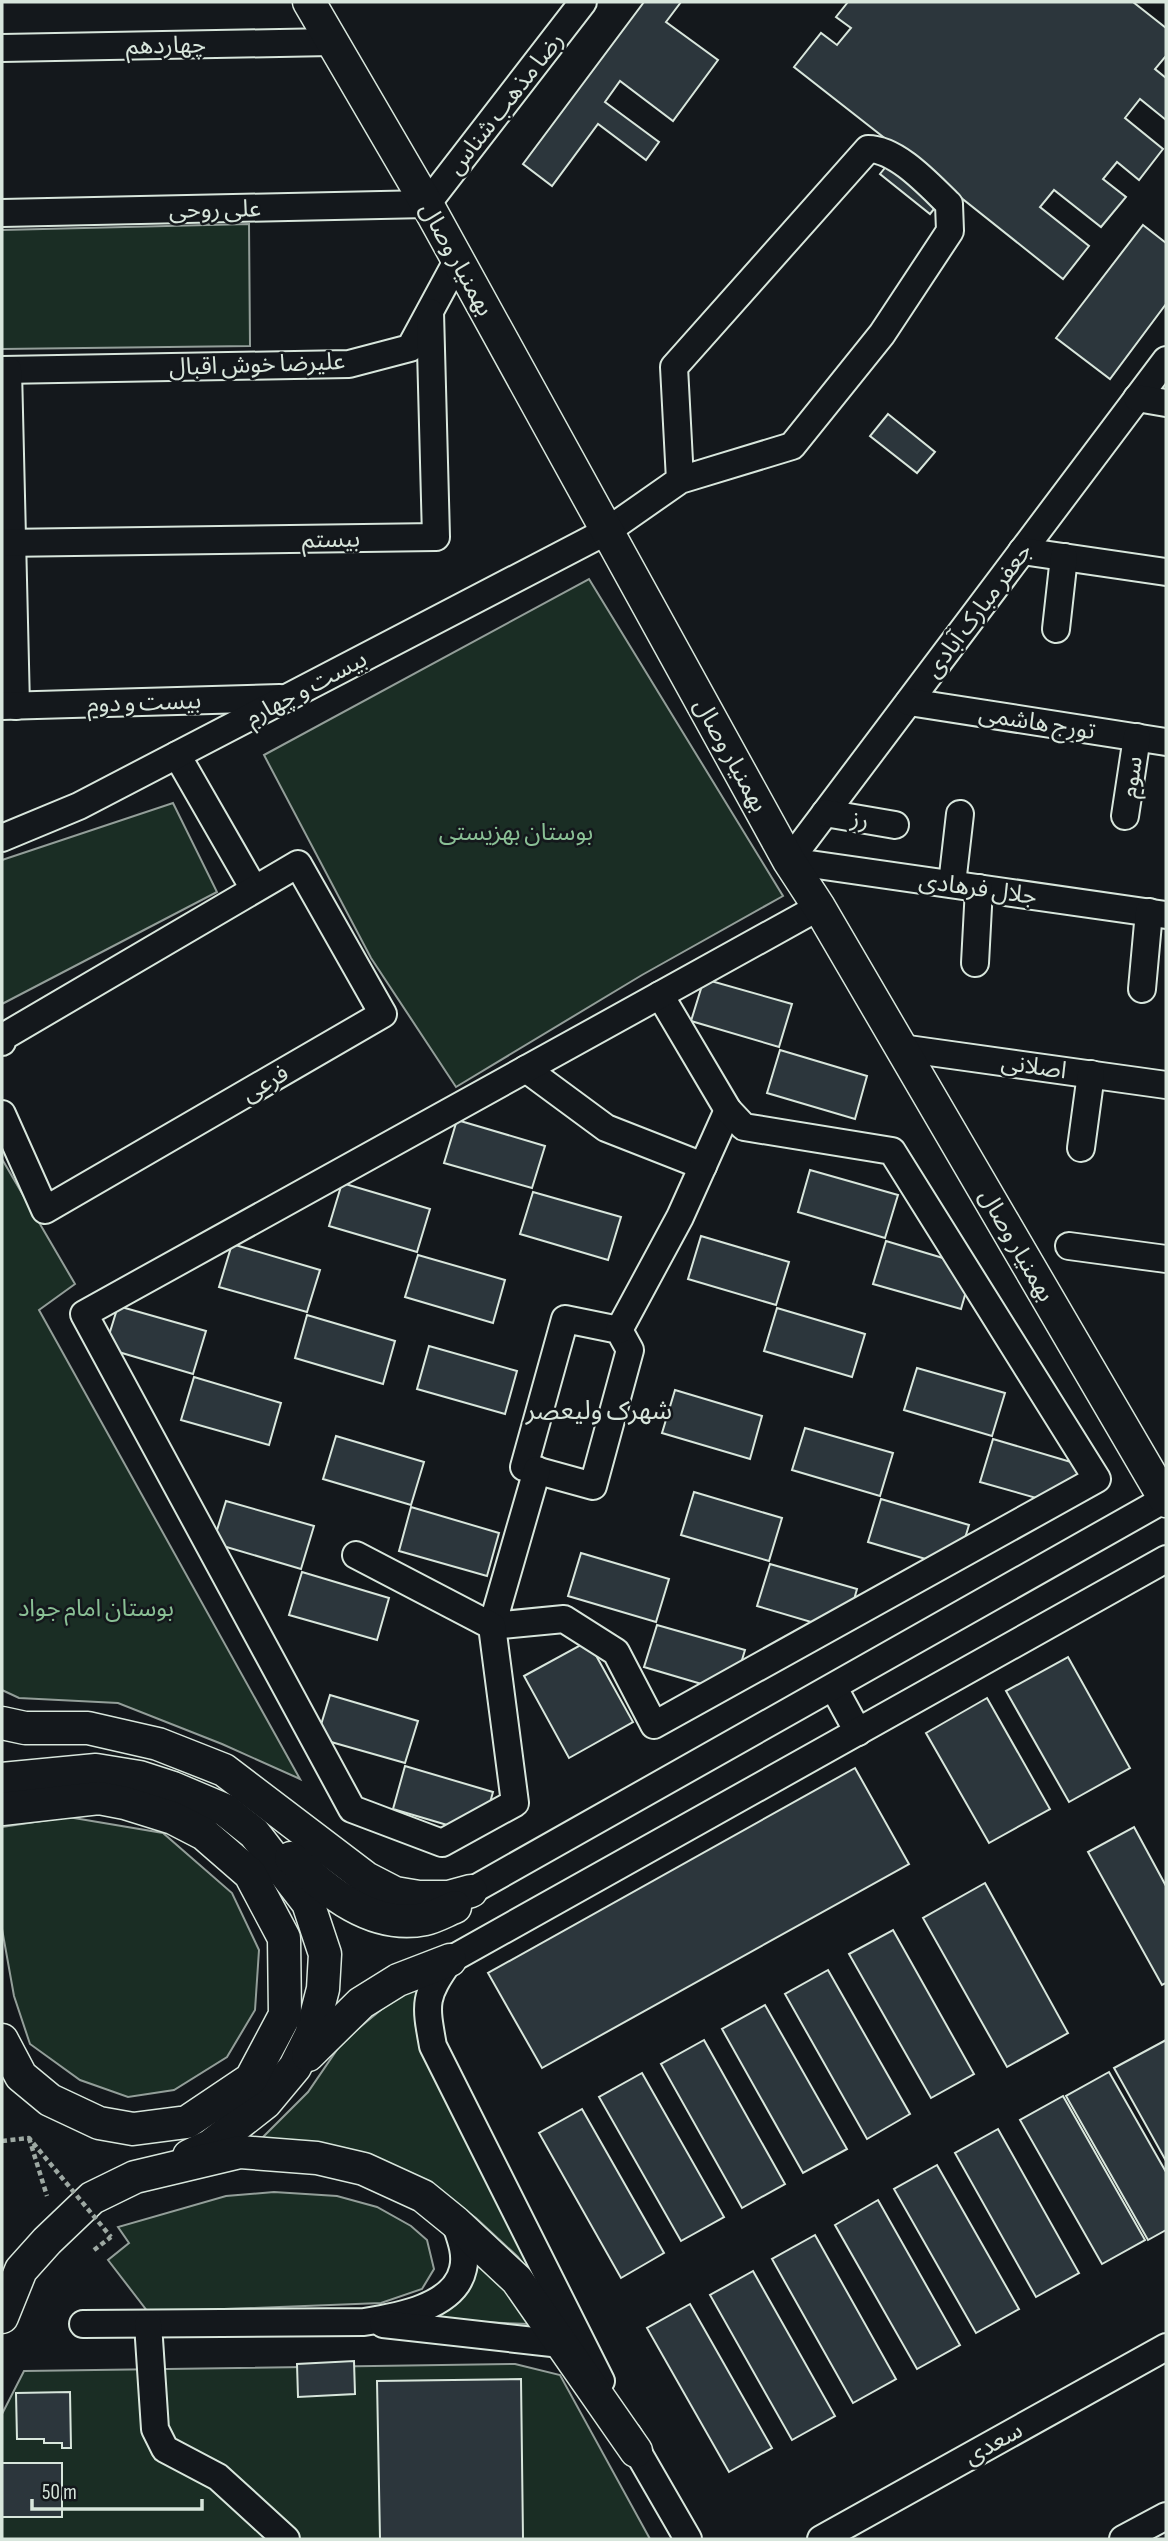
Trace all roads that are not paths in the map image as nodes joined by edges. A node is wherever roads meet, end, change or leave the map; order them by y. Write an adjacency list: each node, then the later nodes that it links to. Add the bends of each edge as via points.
1 (309, 2): 3 (main road, بهمنیار وصال)
2 (583, 2): 5 (street, رضا مذهب شناس)
3 (331, 42): 4 (street, چهاردهم); 5 (main road, بهمنیار وصال)
4 (2, 48)
5 (427, 204): 6 (street, علی روحی); 7 (main road, بهمنیار وصال)
6 (2, 213)
7 (457, 261): 8 (street, علیرضا خوش اقبال); 14 (main road, بهمنیار وصال)
8 (430, 312): 10 (street, علیرضا خوش اقبال, via 410,348 349,364); 15 (street, بیستم, via 436,537)
9 (1166, 360): 11 (street, جعفر مبارک آبادی)
10 (5, 370): 15 (street)
11 (1137, 398): 12 (street); 16 (street, جعفر مبارک آبادی)
12 (1166, 402)
13 (680, 480): 13 (street, بیست و چهارم, via 792,446 883,334 950,231 949,204 880,149 868,149 674,367); 14 (street, بیست و چهارم)
14 (607, 531): 20 (street, بیست و چهارم); 31 (main road, بهمنیار وصال)
15 (7, 543): 22 (street)
16 (1022, 551): 17 (street); 21 (street, جعفر مبارک آبادی)
17 (1064, 557): 18 (street); 19 (street)
18 (1166, 572)
19 (1056, 629)
20 (286, 698): 22 (street, بیست و دوم); 25 (street, بیست و چهارم)
21 (909, 702): 23 (street, تورج هاشمی); 26 (street, جعفر مبارک آبادی)
22 (9, 706)
23 (1137, 737): 24 (street, تورج هاشمی); 28 (street, سوم)
24 (1166, 742)
25 (177, 755): 30 (street, بیست و چهارم, via 79,806); 34 (street)
26 (825, 813): 29 (street, رز); 31 (street, جعفر مبارک آبادی)
27 (960, 814): 32 (street)
28 (1125, 816)
29 (895, 825)
30 (2, 838)
31 (789, 861): 32 (street, جلال فرهادی); 35 (main road, بهمنیار وصال)
32 (953, 884): 33 (street, جلال فرهادی)
33 (979, 888): 36 (street, جلال فرهادی); 37 (street)
34 (254, 889): 40 (street, فرعی, via 3,1037); 46 (street, فرعی, via 298,863 383,1014 45,1210)
35 (819, 907): 39 (street); 41 (main road, بهمنیار وصال)
36 (1157, 914): 38 (street)
37 (975, 963)
38 (1142, 989)
39 (660, 995): 42 (street); 45 (street)
40 (2, 1042)
41 (901, 1048): 43 (street, اصلانی); 53 (main road, بهمنیار وصال)
42 (526, 1069): 48 (street, via 606,1128); 56 (street, via 84,1314 352,1809 442,1843 515,1802)
43 (1091, 1074): 44 (street, اصلانی); 47 (street)
44 (1166, 1085)
45 (728, 1110): 48 (street); 56 (street, via 744,1127 892,1152 1097,1479 654,1725 616,1652 564,1619)
46 (2, 1114)
47 (1082, 1148)
48 (703, 1166): 51 (street)
49 (1069, 1246): 50 (street)
50 (1166, 1259)
51 (619, 1330): 52 (street, via 630,1350 593,1486); 52 (street, via 565,1319 524,1467)
52 (537, 1470): 56 (street)
53 (1166, 1500): 57 (street)
54 (356, 1555): 56 (street)
55 (1166, 1559): 59 (street)
56 (492, 1626)
57 (834, 1688): 59 (street); 63 (street)
58 (2, 1723): 63 (main road, via 25,1728 88,1728 158,1744 224,1770 366,1878 395,1892 449,1897)
59 (858, 1731): 64 (street)
60 (2, 1779): 62 (main road, via 96,1770 139,1777 225,1810)
61 (2, 1809): 65 (main road, via 99,1798 173,1818 204,1834 250,1874 284,1938 285,2015 251,2079 187,2122 133,2129 99,2123 50,2100 21,2076)
62 (249, 1829): 63 (main road, via 355,1908 389,1920 425,1919 456,1907); 66 (main road, via 308,1903 325,1954 323,1989 311,2035)
63 (471, 1891)
64 (450, 1960): 66 (main road, via 398,1980 361,2003); 75 (street, via 431,1987 428,2003 433,2046)
65 (2, 2040)
66 (287, 2076): 67 (main road, via 265,2103 210,2146)
67 (163, 2169): 68 (main road, via 240,2152 317,2158 364,2169 423,2196); 69 (main road, via 92,2198 21,2270)
68 (455, 2222): 70 (street, via 464,2251 457,2287 432,2304 399,2317); 73 (main road, via 517,2280)
69 (2, 2317)
70 (364, 2322): 72 (street); 73 (street)
71 (83, 2324): 72 (street)
72 (148, 2324): 77 (street, via 155,2429 165,2449 218,2477)
73 (561, 2344): 75 (main road)
74 (1166, 2347): 79 (street, سعدی)
75 (636, 2451): 78 (street)
76 (1166, 2516): 80 (street)
77 (286, 2539)
78 (688, 2539)
79 (821, 2539)
80 (1123, 2539)

